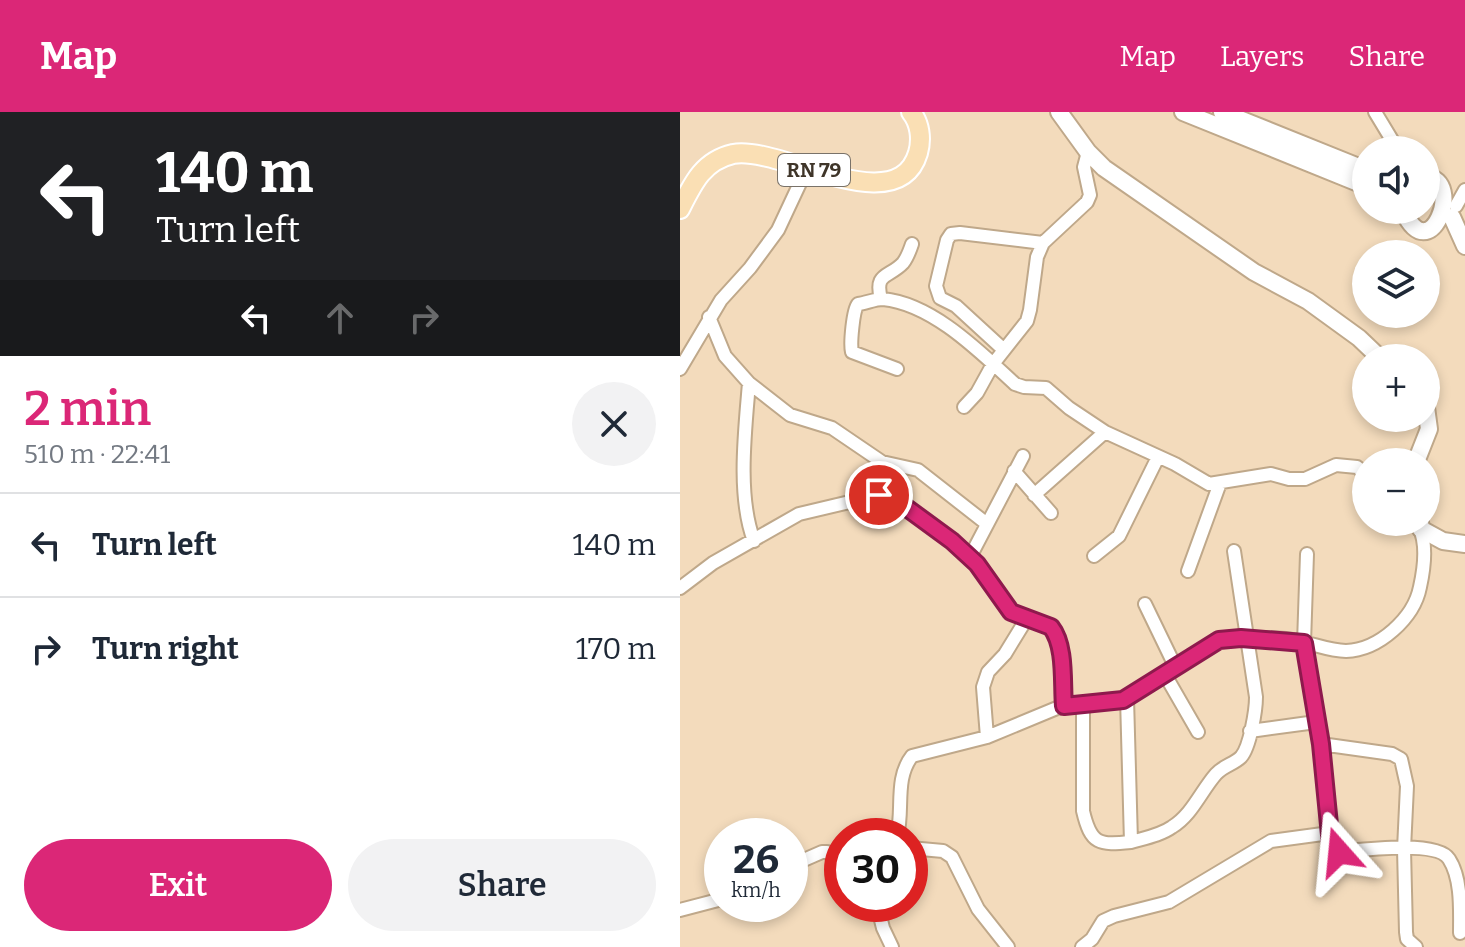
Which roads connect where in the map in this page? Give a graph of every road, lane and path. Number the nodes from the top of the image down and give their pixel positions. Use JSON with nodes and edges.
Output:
{"nodes":[{"id":1,"x":911,"y":112,"type":"edge"},
{"id":2,"x":1059,"y":112,"type":"edge"},
{"id":3,"x":1185,"y":112,"type":"edge"},
{"id":4,"x":1222,"y":112,"type":"edge"},
{"id":5,"x":1375,"y":112,"type":"edge"},
{"id":6,"x":1390,"y":136,"type":"edge"},
{"id":7,"x":1088,"y":152,"type":"junction"},
{"id":8,"x":1352,"y":164,"type":"edge"},
{"id":9,"x":807,"y":168,"type":"junction"},
{"id":10,"x":1440,"y":179,"type":"edge"},
{"id":11,"x":1352,"y":180,"type":"edge"},
{"id":12,"x":1465,"y":190,"type":"edge"},
{"id":13,"x":680,"y":209,"type":"edge"},
{"id":14,"x":1454,"y":212,"type":"junction"},
{"id":15,"x":1415,"y":224,"type":"edge"},
{"id":16,"x":1043,"y":243,"type":"junction"},
{"id":17,"x":912,"y":244,"type":"dead end"},
{"id":18,"x":1465,"y":246,"type":"edge"},
{"id":19,"x":881,"y":299,"type":"junction"},
{"id":20,"x":709,"y":317,"type":"junction"},
{"id":21,"x":1364,"y":344,"type":"edge"},
{"id":22,"x":1004,"y":350,"type":"junction"},
{"id":23,"x":993,"y":364,"type":"junction"},
{"id":24,"x":680,"y":369,"type":"edge"},
{"id":25,"x":897,"y":369,"type":"dead end"},
{"id":26,"x":749,"y":383,"type":"junction"},
{"id":27,"x":964,"y":407,"type":"dead end"},
{"id":28,"x":1105,"y":432,"type":"junction"},
{"id":29,"x":1023,"y":456,"type":"dead end"},
{"id":30,"x":1158,"y":457,"type":"junction"},
{"id":31,"x":1352,"y":467,"type":"edge"},
{"id":32,"x":1014,"y":471,"type":"junction"},
{"id":33,"x":1220,"y":483,"type":"junction"},
{"id":34,"x":1034,"y":495,"type":"junction"},
{"id":35,"x":1051,"y":513,"type":"dead end"},
{"id":36,"x":987,"y":524,"type":"junction"},
{"id":37,"x":1421,"y":536,"type":"edge"},
{"id":38,"x":1436,"y":536,"type":"edge"},
{"id":39,"x":754,"y":541,"type":"junction"},
{"id":40,"x":1465,"y":544,"type":"edge"},
{"id":41,"x":1234,"y":551,"type":"dead end"},
{"id":42,"x":1307,"y":554,"type":"dead end"},
{"id":43,"x":1094,"y":556,"type":"dead end"},
{"id":44,"x":970,"y":557,"type":"junction"},
{"id":45,"x":1188,"y":571,"type":"dead end"},
{"id":46,"x":680,"y":588,"type":"edge"},
{"id":47,"x":1145,"y":604,"type":"dead end"},
{"id":48,"x":1027,"y":618,"type":"junction"},
{"id":49,"x":1248,"y":639,"type":"junction"},
{"id":50,"x":1304,"y":643,"type":"junction"},
{"id":51,"x":1170,"y":670,"type":"junction"},
{"id":52,"x":1127,"y":698,"type":"junction"},
{"id":53,"x":1083,"y":704,"type":"junction"},
{"id":54,"x":1064,"y":706,"type":"junction"},
{"id":55,"x":1316,"y":722,"type":"junction"},
{"id":56,"x":1250,"y":731,"type":"junction"},
{"id":57,"x":1198,"y":732,"type":"dead end"},
{"id":58,"x":987,"y":737,"type":"junction"},
{"id":59,"x":1321,"y":744,"type":"junction"},
{"id":60,"x":902,"y":818,"type":"edge"},
{"id":61,"x":1330,"y":833,"type":"junction"},
{"id":62,"x":1131,"y":842,"type":"junction"},
{"id":63,"x":1404,"y":849,"type":"junction"},
{"id":64,"x":928,"y":850,"type":"edge"},
{"id":65,"x":704,"y":904,"type":"edge"},
{"id":66,"x":680,"y":910,"type":"edge"},
{"id":67,"x":882,"y":922,"type":"edge"},
{"id":68,"x":1460,"y":933,"type":"dead end"},
{"id":69,"x":1089,"y":944,"type":"edge"},
{"id":70,"x":892,"y":947,"type":"edge"},
{"id":71,"x":1008,"y":947,"type":"edge"},
{"id":72,"x":1416,"y":947,"type":"edge"}],
"edges":[{"from":1,"to":9,"type":"main road","number":"RN 79"},
{"from":2,"to":7,"type":"main road"},
{"from":3,"to":11,"type":"main road"},
{"from":4,"to":8,"type":"main road"},
{"from":5,"to":6,"type":"street"},
{"from":7,"to":16,"type":"street"},
{"from":7,"to":21,"type":"main road"},
{"from":9,"to":13,"type":"main road","number":"RN 79"},
{"from":9,"to":20,"type":"street"},
{"from":10,"to":14,"type":"main road"},
{"from":12,"to":14,"type":"street"},
{"from":14,"to":15,"type":"main road"},
{"from":14,"to":18,"type":"main road"},
{"from":16,"to":22,"type":"street"},
{"from":16,"to":22,"type":"street"},
{"from":17,"to":19,"type":"street"},
{"from":19,"to":23,"type":"street"},
{"from":19,"to":25,"type":"street"},
{"from":20,"to":24,"type":"street"},
{"from":20,"to":26,"type":"street"},
{"from":22,"to":23,"type":"street"},
{"from":23,"to":27,"type":"street"},
{"from":23,"to":28,"type":"street"},
{"from":26,"to":36,"type":"street"},
{"from":26,"to":39,"type":"street"},
{"from":28,"to":30,"type":"street"},
{"from":28,"to":34,"type":"street"},
{"from":29,"to":32,"type":"street"},
{"from":30,"to":33,"type":"street"},
{"from":30,"to":43,"type":"street"},
{"from":31,"to":33,"type":"street"},
{"from":32,"to":34,"type":"street"},
{"from":32,"to":36,"type":"street"},
{"from":33,"to":45,"type":"street"},
{"from":34,"to":35,"type":"street"},
{"from":36,"to":44,"type":"street"},
{"from":37,"to":50,"type":"street"},
{"from":38,"to":40,"type":"main road"},
{"from":39,"to":44,"type":"street"},
{"from":39,"to":46,"type":"street"},
{"from":41,"to":49,"type":"street"},
{"from":42,"to":50,"type":"street"},
{"from":44,"to":48,"type":"street"},
{"from":47,"to":51,"type":"street"},
{"from":48,"to":54,"type":"street"},
{"from":48,"to":58,"type":"street"},
{"from":49,"to":50,"type":"street"},
{"from":49,"to":51,"type":"street"},
{"from":49,"to":56,"type":"street"},
{"from":50,"to":55,"type":"street"},
{"from":51,"to":52,"type":"street"},
{"from":51,"to":57,"type":"street"},
{"from":52,"to":53,"type":"street"},
{"from":52,"to":62,"type":"street"},
{"from":53,"to":54,"type":"street"},
{"from":53,"to":62,"type":"street"},
{"from":54,"to":58,"type":"street"},
{"from":55,"to":56,"type":"street"},
{"from":55,"to":59,"type":"street"},
{"from":56,"to":62,"type":"street"},
{"from":58,"to":60,"type":"street"},
{"from":59,"to":61,"type":"street"},
{"from":59,"to":63,"type":"street"},
{"from":61,"to":63,"type":"street"},
{"from":61,"to":69,"type":"street"},
{"from":63,"to":68,"type":"street"},
{"from":63,"to":72,"type":"street"},
{"from":64,"to":71,"type":"street"},
{"from":65,"to":66,"type":"street"},
{"from":67,"to":70,"type":"street"}]}
